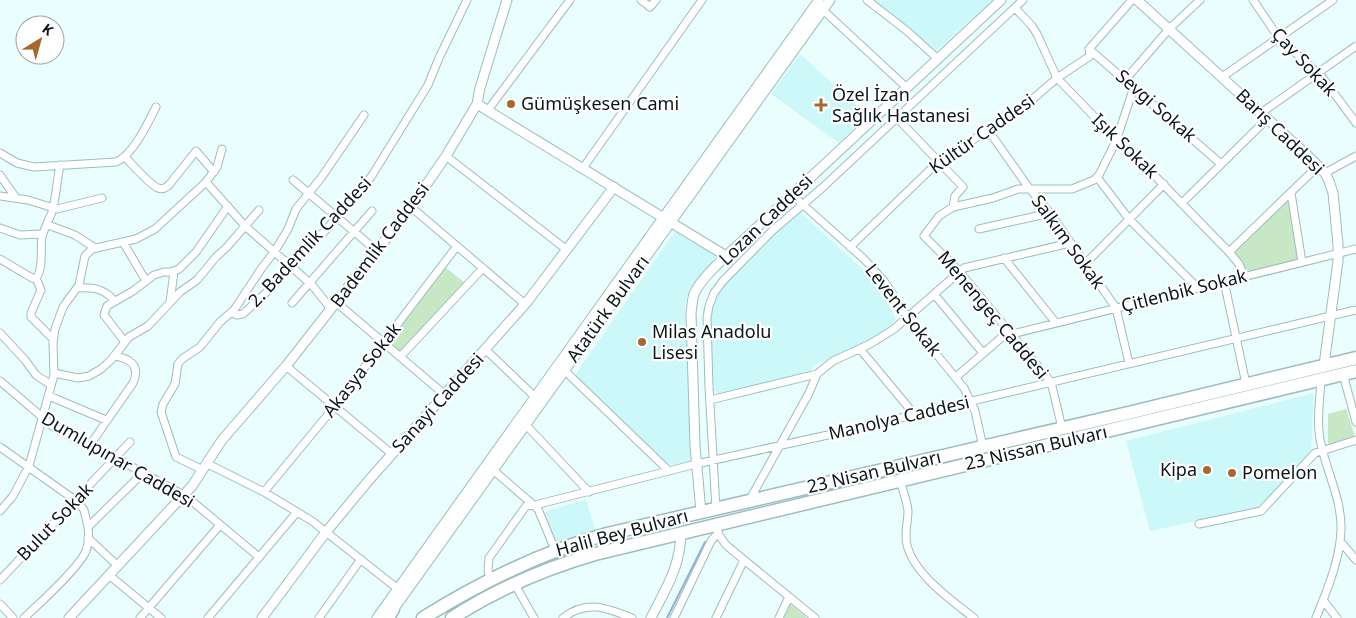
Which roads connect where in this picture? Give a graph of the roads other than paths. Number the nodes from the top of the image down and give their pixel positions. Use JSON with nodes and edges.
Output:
{"nodes":[{"id":1,"x":466,"y":0,"type":"edge"},
{"id":2,"x":507,"y":0,"type":"edge"},
{"id":3,"x":570,"y":0,"type":"edge"},
{"id":4,"x":641,"y":0,"type":"edge"},
{"id":5,"x":656,"y":0,"type":"edge"},
{"id":6,"x":702,"y":0,"type":"edge"},
{"id":7,"x":819,"y":0,"type":"edge"},
{"id":8,"x":830,"y":0,"type":"edge"},
{"id":9,"x":867,"y":0,"type":"edge"},
{"id":10,"x":1001,"y":0,"type":"edge"},
{"id":11,"x":1024,"y":0,"type":"edge"},
{"id":12,"x":1132,"y":0,"type":"edge"},
{"id":13,"x":1136,"y":0,"type":"edge"},
{"id":14,"x":1200,"y":0,"type":"edge"},
{"id":15,"x":1253,"y":0,"type":"edge"},
{"id":16,"x":1333,"y":0,"type":"edge"},
{"id":17,"x":1015,"y":8,"type":"junction"},
{"id":18,"x":823,"y":10,"type":"junction"},
{"id":19,"x":1169,"y":30,"type":"junction"},
{"id":20,"x":1279,"y":38,"type":"junction"},
{"id":21,"x":1356,"y":46,"type":"edge"},
{"id":22,"x":1090,"y":49,"type":"junction"},
{"id":23,"x":938,"y":59,"type":"junction"},
{"id":24,"x":1318,"y":73,"type":"junction"},
{"id":25,"x":1057,"y":78,"type":"junction"},
{"id":26,"x":1222,"y":78,"type":"junction"},
{"id":27,"x":1125,"y":80,"type":"junction"},
{"id":28,"x":906,"y":87,"type":"junction"},
{"id":29,"x":477,"y":104,"type":"junction"},
{"id":30,"x":156,"y":107,"type":"dead end"},
{"id":31,"x":488,"y":110,"type":"junction"},
{"id":32,"x":364,"y":115,"type":"dead end"},
{"id":33,"x":1264,"y":116,"type":"junction"},
{"id":34,"x":897,"y":118,"type":"junction"},
{"id":35,"x":1355,"y":120,"type":"edge"},
{"id":36,"x":988,"y":130,"type":"junction"},
{"id":37,"x":1118,"y":138,"type":"junction"},
{"id":38,"x":222,"y":149,"type":"dead end"},
{"id":39,"x":0,"y":154,"type":"edge"},
{"id":40,"x":446,"y":156,"type":"junction"},
{"id":41,"x":1356,"y":156,"type":"edge"},
{"id":42,"x":125,"y":157,"type":"junction"},
{"id":43,"x":940,"y":161,"type":"junction"},
{"id":44,"x":1221,"y":164,"type":"junction"},
{"id":45,"x":60,"y":165,"type":"junction"},
{"id":46,"x":583,"y":168,"type":"junction"},
{"id":47,"x":1321,"y":170,"type":"junction"},
{"id":48,"x":214,"y":172,"type":"junction"},
{"id":49,"x":0,"y":175,"type":"edge"},
{"id":50,"x":1097,"y":178,"type":"junction"},
{"id":51,"x":293,"y":180,"type":"dead end"},
{"id":52,"x":206,"y":182,"type":"junction"},
{"id":53,"x":1164,"y":184,"type":"junction"},
{"id":54,"x":614,"y":187,"type":"junction"},
{"id":55,"x":1029,"y":188,"type":"junction"},
{"id":56,"x":309,"y":193,"type":"junction"},
{"id":57,"x":1291,"y":193,"type":"junction"},
{"id":58,"x":791,"y":194,"type":"junction"},
{"id":59,"x":0,"y":196,"type":"edge"},
{"id":60,"x":16,"y":198,"type":"junction"},
{"id":61,"x":102,"y":198,"type":"dead end"},
{"id":62,"x":1182,"y":203,"type":"junction"},
{"id":63,"x":803,"y":205,"type":"junction"},
{"id":64,"x":228,"y":206,"type":"junction"},
{"id":65,"x":411,"y":207,"type":"junction"},
{"id":66,"x":953,"y":207,"type":"junction"},
{"id":67,"x":53,"y":208,"type":"junction"},
{"id":68,"x":259,"y":210,"type":"dead end"},
{"id":69,"x":372,"y":211,"type":"dead end"},
{"id":70,"x":1050,"y":213,"type":"junction"},
{"id":71,"x":338,"y":218,"type":"junction"},
{"id":72,"x":1129,"y":219,"type":"junction"},
{"id":73,"x":667,"y":220,"type":"junction"},
{"id":74,"x":48,"y":224,"type":"junction"},
{"id":75,"x":246,"y":226,"type":"junction"},
{"id":76,"x":0,"y":228,"type":"edge"},
{"id":77,"x":979,"y":229,"type":"dead end"},
{"id":78,"x":354,"y":232,"type":"junction"},
{"id":79,"x":42,"y":234,"type":"junction"},
{"id":80,"x":123,"y":242,"type":"junction"},
{"id":81,"x":1070,"y":243,"type":"junction"},
{"id":82,"x":457,"y":246,"type":"junction"},
{"id":83,"x":850,"y":247,"type":"junction"},
{"id":84,"x":95,"y":248,"type":"junction"},
{"id":85,"x":1356,"y":249,"type":"edge"},
{"id":86,"x":567,"y":250,"type":"junction"},
{"id":87,"x":275,"y":251,"type":"junction"},
{"id":88,"x":377,"y":251,"type":"junction"},
{"id":89,"x":1229,"y":252,"type":"junction"},
{"id":90,"x":1338,"y":253,"type":"junction"},
{"id":91,"x":726,"y":256,"type":"junction"},
{"id":92,"x":1004,"y":258,"type":"junction"},
{"id":93,"x":0,"y":259,"type":"edge"},
{"id":94,"x":1302,"y":262,"type":"junction"},
{"id":95,"x":1085,"y":264,"type":"junction"},
{"id":96,"x":291,"y":265,"type":"junction"},
{"id":97,"x":483,"y":268,"type":"junction"},
{"id":98,"x":959,"y":271,"type":"junction"},
{"id":99,"x":174,"y":272,"type":"junction"},
{"id":100,"x":1244,"y":276,"type":"junction"},
{"id":101,"x":36,"y":278,"type":"junction"},
{"id":102,"x":146,"y":281,"type":"junction"},
{"id":103,"x":310,"y":282,"type":"junction"},
{"id":104,"x":1224,"y":282,"type":"junction"},
{"id":105,"x":77,"y":288,"type":"junction"},
{"id":106,"x":1198,"y":288,"type":"junction"},
{"id":107,"x":934,"y":294,"type":"junction"},
{"id":108,"x":115,"y":301,"type":"junction"},
{"id":109,"x":170,"y":302,"type":"junction"},
{"id":110,"x":292,"y":302,"type":"dead end"},
{"id":111,"x":525,"y":304,"type":"junction"},
{"id":112,"x":334,"y":306,"type":"junction"},
{"id":113,"x":1116,"y":308,"type":"junction"},
{"id":114,"x":1356,"y":310,"type":"edge"},
{"id":115,"x":232,"y":313,"type":"junction"},
{"id":116,"x":908,"y":317,"type":"junction"},
{"id":117,"x":1330,"y":317,"type":"junction"},
{"id":118,"x":1056,"y":323,"type":"junction"},
{"id":119,"x":0,"y":333,"type":"edge"},
{"id":120,"x":1010,"y":333,"type":"junction"},
{"id":121,"x":1236,"y":338,"type":"junction"},
{"id":122,"x":54,"y":339,"type":"junction"},
{"id":123,"x":125,"y":342,"type":"junction"},
{"id":124,"x":383,"y":343,"type":"junction"},
{"id":125,"x":486,"y":349,"type":"junction"},
{"id":126,"x":860,"y":349,"type":"junction"},
{"id":127,"x":983,"y":353,"type":"junction"},
{"id":128,"x":114,"y":356,"type":"junction"},
{"id":129,"x":400,"y":357,"type":"junction"},
{"id":130,"x":1356,"y":358,"type":"edge"},
{"id":131,"x":1129,"y":363,"type":"junction"},
{"id":132,"x":1324,"y":365,"type":"junction"},
{"id":133,"x":286,"y":366,"type":"junction"},
{"id":134,"x":564,"y":370,"type":"junction"},
{"id":135,"x":1356,"y":371,"type":"edge"},
{"id":136,"x":54,"y":373,"type":"junction"},
{"id":137,"x":817,"y":374,"type":"junction"},
{"id":138,"x":1343,"y":374,"type":"junction"},
{"id":139,"x":956,"y":377,"type":"junction"},
{"id":140,"x":1321,"y":379,"type":"junction"},
{"id":141,"x":0,"y":381,"type":"edge"},
{"id":142,"x":1051,"y":382,"type":"junction"},
{"id":143,"x":1246,"y":384,"type":"junction"},
{"id":144,"x":51,"y":385,"type":"junction"},
{"id":145,"x":445,"y":395,"type":"junction"},
{"id":146,"x":48,"y":396,"type":"junction"},
{"id":147,"x":535,"y":397,"type":"junction"},
{"id":148,"x":710,"y":400,"type":"junction"},
{"id":149,"x":971,"y":401,"type":"junction"},
{"id":150,"x":335,"y":406,"type":"junction"},
{"id":151,"x":914,"y":414,"type":"junction"},
{"id":152,"x":42,"y":418,"type":"junction"},
{"id":153,"x":106,"y":420,"type":"junction"},
{"id":154,"x":1356,"y":422,"type":"edge"},
{"id":155,"x":525,"y":424,"type":"junction"},
{"id":156,"x":1062,"y":428,"type":"junction"},
{"id":157,"x":1356,"y":440,"type":"edge"},
{"id":158,"x":130,"y":442,"type":"dead end"},
{"id":159,"x":90,"y":445,"type":"junction"},
{"id":160,"x":779,"y":445,"type":"junction"},
{"id":161,"x":0,"y":446,"type":"edge"},
{"id":162,"x":983,"y":447,"type":"junction"},
{"id":163,"x":1323,"y":450,"type":"junction"},
{"id":164,"x":392,"y":454,"type":"junction"},
{"id":165,"x":116,"y":458,"type":"junction"},
{"id":166,"x":714,"y":460,"type":"junction"},
{"id":167,"x":696,"y":464,"type":"junction"},
{"id":168,"x":29,"y":466,"type":"junction"},
{"id":169,"x":206,"y":467,"type":"junction"},
{"id":170,"x":492,"y":469,"type":"junction"},
{"id":171,"x":669,"y":471,"type":"junction"},
{"id":172,"x":143,"y":473,"type":"junction"},
{"id":173,"x":900,"y":481,"type":"junction"},
{"id":174,"x":264,"y":492,"type":"junction"},
{"id":175,"x":589,"y":492,"type":"junction"},
{"id":176,"x":184,"y":495,"type":"junction"},
{"id":177,"x":76,"y":501,"type":"junction"},
{"id":178,"x":749,"y":501,"type":"junction"},
{"id":179,"x":535,"y":506,"type":"junction"},
{"id":180,"x":716,"y":509,"type":"junction"},
{"id":181,"x":0,"y":510,"type":"edge"},
{"id":182,"x":297,"y":512,"type":"junction"},
{"id":183,"x":701,"y":512,"type":"junction"},
{"id":184,"x":1199,"y":524,"type":"dead end"},
{"id":185,"x":220,"y":525,"type":"junction"},
{"id":186,"x":88,"y":527,"type":"junction"},
{"id":187,"x":717,"y":529,"type":"junction"},
{"id":188,"x":326,"y":532,"type":"junction"},
{"id":189,"x":681,"y":533,"type":"junction"},
{"id":190,"x":88,"y":538,"type":"junction"},
{"id":191,"x":1340,"y":541,"type":"junction"},
{"id":192,"x":555,"y":550,"type":"junction"},
{"id":193,"x":259,"y":557,"type":"junction"},
{"id":194,"x":361,"y":559,"type":"junction"},
{"id":195,"x":744,"y":560,"type":"junction"},
{"id":196,"x":1356,"y":560,"type":"edge"},
{"id":197,"x":118,"y":566,"type":"junction"},
{"id":198,"x":109,"y":575,"type":"junction"},
{"id":199,"x":0,"y":580,"type":"edge"},
{"id":200,"x":490,"y":580,"type":"junction"},
{"id":201,"x":514,"y":583,"type":"junction"},
{"id":202,"x":398,"y":589,"type":"junction"},
{"id":203,"x":789,"y":597,"type":"junction"},
{"id":204,"x":1323,"y":600,"type":"junction"},
{"id":205,"x":0,"y":604,"type":"edge"},
{"id":206,"x":148,"y":608,"type":"junction"},
{"id":207,"x":389,"y":615,"type":"edge"},
{"id":208,"x":13,"y":618,"type":"edge"},
{"id":209,"x":24,"y":618,"type":"edge"},
{"id":210,"x":69,"y":618,"type":"edge"},
{"id":211,"x":140,"y":618,"type":"edge"},
{"id":212,"x":161,"y":618,"type":"edge"},
{"id":213,"x":208,"y":618,"type":"edge"},
{"id":214,"x":262,"y":618,"type":"edge"},
{"id":215,"x":319,"y":618,"type":"edge"},
{"id":216,"x":377,"y":618,"type":"edge"},
{"id":217,"x":423,"y":618,"type":"edge"},
{"id":218,"x":452,"y":618,"type":"edge"},
{"id":219,"x":534,"y":618,"type":"edge"},
{"id":220,"x":563,"y":618,"type":"edge"},
{"id":221,"x":632,"y":618,"type":"edge"},
{"id":222,"x":651,"y":618,"type":"edge"},
{"id":223,"x":674,"y":618,"type":"edge"},
{"id":224,"x":716,"y":618,"type":"edge"},
{"id":225,"x":779,"y":618,"type":"edge"},
{"id":226,"x":815,"y":618,"type":"edge"},
{"id":227,"x":974,"y":618,"type":"edge"},
{"id":228,"x":1316,"y":618,"type":"edge"},
{"id":229,"x":1338,"y":618,"type":"edge"}],
"edges":[{"from":1,"to":71,"type":"street","name":"2. Bademlik Caddesi"},
{"from":2,"to":29,"type":"street","name":"Bademlik Caddesi"},
{"from":3,"to":31,"type":"street"},
{"from":4,"to":5,"type":"street"},
{"from":6,"to":46,"type":"street"},
{"from":7,"to":73,"type":"street","name":"Atatürk Bulvarı"},
{"from":8,"to":18,"type":"street","name":"Atatürk Bulvarı"},
{"from":9,"to":23,"type":"street"},
{"from":10,"to":23,"type":"street","name":"Lozan Caddesi"},
{"from":11,"to":17,"type":"street"},
{"from":12,"to":22,"type":"street","name":"Kültür Caddesi"},
{"from":13,"to":19,"type":"street","name":"Barış Caddesi"},
{"from":14,"to":19,"type":"street"},
{"from":15,"to":20,"type":"street","name":"Çay Sokak"},
{"from":16,"to":20,"type":"street"},
{"from":17,"to":25,"type":"street","name":"Işık Sokak"},
{"from":17,"to":34,"type":"street"},
{"from":18,"to":28,"type":"street"},
{"from":18,"to":73,"type":"street","name":"Atatürk Bulvarı"},
{"from":19,"to":26,"type":"street","name":"Barış Caddesi"},
{"from":19,"to":27,"type":"street"},
{"from":20,"to":24,"type":"street","name":"Çay Sokak"},
{"from":20,"to":26,"type":"street"},
{"from":21,"to":24,"type":"street"},
{"from":22,"to":25,"type":"street","name":"Kültür Caddesi"},
{"from":22,"to":27,"type":"street","name":"Sevgi Sokak"},
{"from":23,"to":28,"type":"street","name":"Lozan Caddesi"},
{"from":24,"to":33,"type":"street"},
{"from":24,"to":35,"type":"street","name":"Çay Sokak"},
{"from":25,"to":36,"type":"street","name":"Kültür Caddesi"},
{"from":25,"to":37,"type":"street","name":"Işık Sokak"},
{"from":26,"to":33,"type":"street","name":"Barış Caddesi"},
{"from":27,"to":37,"type":"street"},
{"from":27,"to":44,"type":"street","name":"Sevgi Sokak"},
{"from":28,"to":58,"type":"street","name":"Lozan Caddesi"},
{"from":29,"to":31,"type":"street"},
{"from":29,"to":40,"type":"street","name":"Bademlik Caddesi"},
{"from":30,"to":42,"type":"street"},
{"from":31,"to":46,"type":"street"},
{"from":32,"to":56,"type":"street"},
{"from":33,"to":44,"type":"street"},
{"from":33,"to":47,"type":"street","name":"Barış Caddesi"},
{"from":34,"to":43,"type":"street"},
{"from":34,"to":63,"type":"street"},
{"from":36,"to":43,"type":"street","name":"Kültür Caddesi"},
{"from":36,"to":55,"type":"street","name":"Salkım Sokak"},
{"from":37,"to":50,"type":"street"},
{"from":37,"to":53,"type":"street","name":"Işık Sokak"},
{"from":38,"to":48,"type":"street"},
{"from":39,"to":45,"type":"street"},
{"from":40,"to":65,"type":"street","name":"Bademlik Caddesi"},
{"from":40,"to":86,"type":"street"},
{"from":41,"to":47,"type":"street"},
{"from":42,"to":45,"type":"street"},
{"from":42,"to":48,"type":"street"},
{"from":43,"to":66,"type":"street"},
{"from":43,"to":83,"type":"street","name":"Kültür Caddesi"},
{"from":44,"to":62,"type":"street"},
{"from":45,"to":67,"type":"street"},
{"from":46,"to":54,"type":"street"},
{"from":47,"to":57,"type":"street"},
{"from":47,"to":90,"type":"street","name":"Barış Caddesi"},
{"from":48,"to":52,"type":"street"},
{"from":49,"to":60,"type":"street"},
{"from":50,"to":55,"type":"street"},
{"from":50,"to":72,"type":"street"},
{"from":51,"to":56,"type":"street"},
{"from":52,"to":64,"type":"street"},
{"from":52,"to":80,"type":"street"},
{"from":53,"to":62,"type":"street","name":"Işık Sokak"},
{"from":53,"to":72,"type":"street"},
{"from":54,"to":73,"type":"street"},
{"from":54,"to":86,"type":"street","name":"Sanayi Caddesi"},
{"from":55,"to":66,"type":"street"},
{"from":55,"to":70,"type":"street","name":"Salkım Sokak"},
{"from":56,"to":71,"type":"street"},
{"from":56,"to":87,"type":"street"},
{"from":57,"to":89,"type":"street"},
{"from":57,"to":94,"type":"street"},
{"from":58,"to":63,"type":"street","name":"Levent Sokak"},
{"from":58,"to":91,"type":"street","name":"Lozan Caddesi"},
{"from":59,"to":60,"type":"street"},
{"from":60,"to":67,"type":"street"},
{"from":61,"to":67,"type":"street"},
{"from":62,"to":89,"type":"street","name":"Işık Sokak"},
{"from":63,"to":83,"type":"street","name":"Levent Sokak"},
{"from":63,"to":148,"type":"street"},
{"from":64,"to":75,"type":"street"},
{"from":64,"to":99,"type":"street"},
{"from":65,"to":82,"type":"street"},
{"from":65,"to":88,"type":"street","name":"Bademlik Caddesi"},
{"from":66,"to":98,"type":"street","name":"Menengeç Caddesi"},
{"from":67,"to":74,"type":"street"},
{"from":68,"to":75,"type":"street"},
{"from":69,"to":78,"type":"street"},
{"from":70,"to":77,"type":"street"},
{"from":70,"to":81,"type":"street","name":"Salkım Sokak"},
{"from":71,"to":78,"type":"street"},
{"from":71,"to":96,"type":"street","name":"2. Bademlik Caddesi"},
{"from":72,"to":95,"type":"street"},
{"from":72,"to":106,"type":"street"},
{"from":73,"to":91,"type":"street"},
{"from":73,"to":134,"type":"street","name":"Atatürk Bulvarı"},
{"from":73,"to":147,"type":"street","name":"Atatürk Bulvarı"},
{"from":74,"to":79,"type":"street"},
{"from":74,"to":84,"type":"street"},
{"from":75,"to":87,"type":"street"},
{"from":75,"to":109,"type":"street"},
{"from":76,"to":79,"type":"street"},
{"from":78,"to":88,"type":"street"},
{"from":78,"to":103,"type":"street"},
{"from":79,"to":101,"type":"street"},
{"from":80,"to":84,"type":"street"},
{"from":80,"to":102,"type":"street"},
{"from":81,"to":92,"type":"street"},
{"from":81,"to":95,"type":"street","name":"Salkım Sokak"},
{"from":82,"to":97,"type":"street"},
{"from":82,"to":124,"type":"street","name":"Akasya Sokak"},
{"from":83,"to":116,"type":"street","name":"Levent Sokak"},
{"from":84,"to":105,"type":"street"},
{"from":85,"to":90,"type":"street","name":"Çitlenbik Sokak"},
{"from":86,"to":111,"type":"street","name":"Sanayi Caddesi"},
{"from":87,"to":96,"type":"street"},
{"from":87,"to":115,"type":"street"},
{"from":88,"to":112,"type":"street","name":"Bademlik Caddesi"},
{"from":89,"to":100,"type":"street","name":"Işık Sokak"},
{"from":90,"to":94,"type":"street","name":"Çitlenbik Sokak"},
{"from":90,"to":117,"type":"street","name":"Barış Caddesi"},
{"from":91,"to":167,"type":"street","name":"Lozan Caddesi"},
{"from":92,"to":98,"type":"street"},
{"from":92,"to":118,"type":"street"},
{"from":93,"to":101,"type":"street"},
{"from":94,"to":100,"type":"street","name":"Çitlenbik Sokak"},
{"from":95,"to":113,"type":"street","name":"Salkım Sokak"},
{"from":96,"to":103,"type":"street"},
{"from":96,"to":115,"type":"street","name":"2. Bademlik Caddesi"},
{"from":97,"to":111,"type":"street"},
{"from":97,"to":129,"type":"street","name":"Akasya Sokak"},
{"from":98,"to":107,"type":"street"},
{"from":98,"to":120,"type":"street","name":"Menengeç Caddesi"},
{"from":99,"to":102,"type":"street"},
{"from":99,"to":109,"type":"street"},
{"from":100,"to":104,"type":"street","name":"Çitlenbik Sokak"},
{"from":101,"to":122,"type":"street"},
{"from":102,"to":108,"type":"street"},
{"from":103,"to":110,"type":"street"},
{"from":103,"to":112,"type":"street"},
{"from":104,"to":106,"type":"street","name":"Çitlenbik Sokak"},
{"from":104,"to":121,"type":"street"},
{"from":105,"to":108,"type":"street"},
{"from":105,"to":122,"type":"street"},
{"from":106,"to":113,"type":"street","name":"Çitlenbik Sokak"},
{"from":107,"to":116,"type":"street"},
{"from":107,"to":127,"type":"street"},
{"from":108,"to":123,"type":"street"},
{"from":109,"to":123,"type":"street"},
{"from":111,"to":125,"type":"street","name":"Sanayi Caddesi"},
{"from":112,"to":124,"type":"street"},
{"from":112,"to":133,"type":"street","name":"Bademlik Caddesi"},
{"from":113,"to":118,"type":"street","name":"Çitlenbik Sokak"},
{"from":113,"to":131,"type":"street","name":"Salkım Sokak"},
{"from":114,"to":117,"type":"street","name":"Manolya Caddesi"},
{"from":115,"to":169,"type":"street"},
{"from":116,"to":126,"type":"street"},
{"from":116,"to":139,"type":"street","name":"Levent Sokak"},
{"from":117,"to":121,"type":"street","name":"Manolya Caddesi"},
{"from":117,"to":132,"type":"street","name":"Barış Caddesi"},
{"from":118,"to":120,"type":"street","name":"Çitlenbik Sokak"},
{"from":119,"to":144,"type":"street"},
{"from":120,"to":127,"type":"street"},
{"from":120,"to":142,"type":"street","name":"Menengeç Caddesi"},
{"from":121,"to":131,"type":"street","name":"Manolya Caddesi"},
{"from":121,"to":143,"type":"street"},
{"from":122,"to":136,"type":"street"},
{"from":123,"to":128,"type":"street"},
{"from":124,"to":129,"type":"street"},
{"from":124,"to":150,"type":"street","name":"Akasya Sokak"},
{"from":125,"to":145,"type":"street","name":"Sanayi Caddesi"},
{"from":125,"to":147,"type":"street"},
{"from":126,"to":137,"type":"street"},
{"from":126,"to":151,"type":"street"},
{"from":127,"to":139,"type":"street"},
{"from":128,"to":136,"type":"street"},
{"from":128,"to":153,"type":"street"},
{"from":129,"to":145,"type":"street"},
{"from":130,"to":132,"type":"highway"},
{"from":131,"to":142,"type":"street","name":"Manolya Caddesi"},
{"from":132,"to":143,"type":"highway","name":"23 Nisan Bulvarı"},
{"from":133,"to":150,"type":"street"},
{"from":133,"to":169,"type":"street","name":"Bademlik Caddesi"},
{"from":134,"to":155,"type":"street","name":"Atatürk Bulvarı"},
{"from":134,"to":171,"type":"street"},
{"from":135,"to":138,"type":"highway","name":"23 Nissan Bulvarı"},
{"from":136,"to":144,"type":"street"},
{"from":137,"to":148,"type":"street"},
{"from":137,"to":160,"type":"street"},
{"from":138,"to":140,"type":"highway","name":"23 Nissan Bulvarı"},
{"from":138,"to":154,"type":"street"},
{"from":139,"to":149,"type":"street","name":"Levent Sokak"},
{"from":140,"to":163,"type":"street"},
{"from":140,"to":173,"type":"highway","name":"23 Nissan Bulvarı"},
{"from":141,"to":152,"type":"street","name":"Dumlupınar Caddesi"},
{"from":142,"to":149,"type":"street","name":"Manolya Caddesi"},
{"from":142,"to":156,"type":"street","name":"Menengeç Caddesi"},
{"from":143,"to":156,"type":"highway","name":"23 Nisan Bulvarı"},
{"from":144,"to":146,"type":"street"},
{"from":145,"to":164,"type":"street","name":"Sanayi Caddesi"},
{"from":146,"to":152,"type":"street"},
{"from":146,"to":153,"type":"street"},
{"from":147,"to":202,"type":"street","name":"Atatürk Bulvarı"},
{"from":148,"to":166,"type":"street"},
{"from":149,"to":151,"type":"street","name":"Manolya Caddesi"},
{"from":149,"to":162,"type":"street","name":"Levent Sokak"},
{"from":150,"to":164,"type":"street"},
{"from":150,"to":174,"type":"street","name":"Akasya Sokak"},
{"from":151,"to":160,"type":"street","name":"Manolya Caddesi"},
{"from":152,"to":159,"type":"street","name":"Dumlupınar Caddesi"},
{"from":152,"to":168,"type":"street"},
{"from":153,"to":159,"type":"street"},
{"from":155,"to":170,"type":"street","name":"Atatürk Bulvarı"},
{"from":155,"to":175,"type":"street"},
{"from":156,"to":162,"type":"highway","name":"23 Nisan Bulvarı"},
{"from":157,"to":163,"type":"street"},
{"from":158,"to":165,"type":"street","name":"Bulut Sokak"},
{"from":159,"to":165,"type":"street","name":"Dumlupınar Caddesi"},
{"from":160,"to":166,"type":"street","name":"Manolya Caddesi"},
{"from":160,"to":178,"type":"street"},
{"from":161,"to":168,"type":"street"},
{"from":162,"to":178,"type":"highway","name":"23 Nisan Bulvarı"},
{"from":163,"to":184,"type":"street"},
{"from":163,"to":191,"type":"street"},
{"from":164,"to":188,"type":"street","name":"Sanayi Caddesi"},
{"from":165,"to":172,"type":"street","name":"Dumlupınar Caddesi"},
{"from":165,"to":177,"type":"street","name":"Bulut Sokak"},
{"from":166,"to":167,"type":"street","name":"Manolya Caddesi"},
{"from":166,"to":180,"type":"street"},
{"from":167,"to":171,"type":"street","name":"Manolya Caddesi"},
{"from":167,"to":183,"type":"street","name":"Lozan Caddesi"},
{"from":168,"to":177,"type":"street"},
{"from":168,"to":181,"type":"street"},
{"from":169,"to":174,"type":"street"},
{"from":169,"to":176,"type":"street","name":"Bademlik Caddesi"},
{"from":170,"to":179,"type":"street"},
{"from":170,"to":207,"type":"street","name":"Atatürk Bulvarı"},
{"from":171,"to":175,"type":"street","name":"Manolya Caddesi"},
{"from":172,"to":176,"type":"street","name":"Dumlupınar Caddesi"},
{"from":172,"to":186,"type":"street"},
{"from":173,"to":187,"type":"highway","name":"23 Nissan Bulvarı"},
{"from":173,"to":227,"type":"street"},
{"from":174,"to":182,"type":"street"},
{"from":175,"to":179,"type":"street","name":"Manolya Caddesi"},
{"from":176,"to":185,"type":"street","name":"Dumlupınar Caddesi"},
{"from":176,"to":197,"type":"street","name":"Bademlik Caddesi"},
{"from":177,"to":186,"type":"street"},
{"from":177,"to":199,"type":"street","name":"Bulut Sokak"},
{"from":178,"to":180,"type":"highway","name":"23 Nisan Bulvarı"},
{"from":179,"to":192,"type":"street"},
{"from":179,"to":200,"type":"street","name":"Manolya Caddesi"},
{"from":180,"to":183,"type":"highway","name":"Halil Bey Bulvarı"},
{"from":182,"to":188,"type":"street"},
{"from":182,"to":193,"type":"street"},
{"from":183,"to":192,"type":"highway","name":"Halil Bey Bulvarı"},
{"from":185,"to":193,"type":"street","name":"Dumlupınar Caddesi"},
{"from":185,"to":206,"type":"street"},
{"from":186,"to":190,"type":"street"},
{"from":187,"to":189,"type":"highway","name":"Halil Bey Bulvarı"},
{"from":187,"to":195,"type":"street"},
{"from":187,"to":223,"type":"street"},
{"from":188,"to":194,"type":"street"},
{"from":188,"to":214,"type":"street","name":"Sanayi Caddesi"},
{"from":189,"to":201,"type":"highway","name":"Halil Bey Bulvarı"},
{"from":189,"to":222,"type":"street"},
{"from":190,"to":197,"type":"street"},
{"from":190,"to":209,"type":"street"},
{"from":191,"to":196,"type":"street"},
{"from":191,"to":204,"type":"street"},
{"from":192,"to":200,"type":"highway","name":"Halil Bey Bulvarı"},
{"from":193,"to":213,"type":"street"},
{"from":194,"to":202,"type":"street"},
{"from":194,"to":215,"type":"street"},
{"from":195,"to":203,"type":"street"},
{"from":195,"to":224,"type":"street"},
{"from":197,"to":198,"type":"street","name":"Bademlik Caddesi"},
{"from":198,"to":206,"type":"street"},
{"from":198,"to":210,"type":"street","name":"Bademlik Caddesi"},
{"from":200,"to":217,"type":"highway","name":"Halil Bey Bulvarı"},
{"from":201,"to":218,"type":"highway","name":"Halil Bey Bulvarı"},
{"from":201,"to":219,"type":"street"},
{"from":202,"to":216,"type":"street","name":"Atatürk Bulvarı"},
{"from":203,"to":225,"type":"street"},
{"from":203,"to":226,"type":"street"},
{"from":204,"to":228,"type":"street"},
{"from":204,"to":229,"type":"street"},
{"from":205,"to":208,"type":"street"},
{"from":206,"to":211,"type":"street"},
{"from":206,"to":212,"type":"street"},
{"from":220,"to":221,"type":"street"}]}
